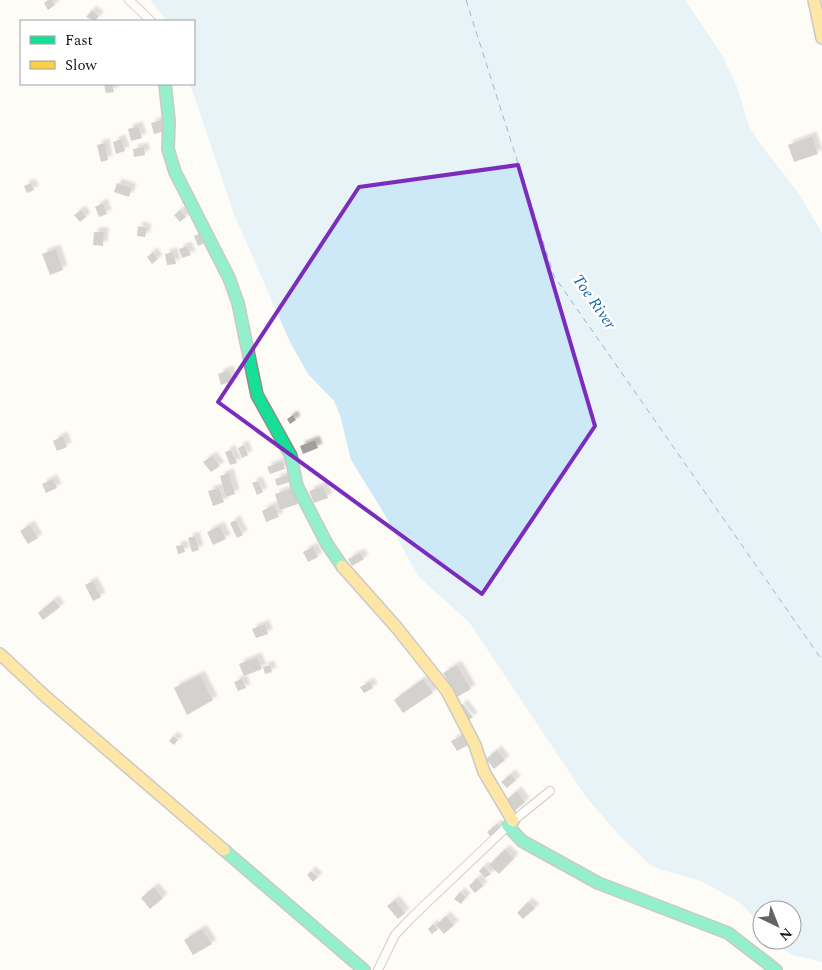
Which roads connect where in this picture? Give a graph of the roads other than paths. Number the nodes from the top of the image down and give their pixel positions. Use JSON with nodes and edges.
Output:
{"nodes":[{"id":1,"x":128,"y":0,"type":"edge"},
{"id":2,"x":814,"y":0,"type":"edge"},
{"id":3,"x":150,"y":20,"type":"edge"},
{"id":4,"x":822,"y":38,"type":"edge"},
{"id":5,"x":165,"y":85,"type":"edge"},
{"id":6,"x":0,"y":654,"type":"edge"},
{"id":7,"x":550,"y":791,"type":"dead end"},
{"id":8,"x":510,"y":824,"type":"junction"},
{"id":9,"x":364,"y":970,"type":"edge"},
{"id":10,"x":378,"y":970,"type":"edge"},
{"id":11,"x":776,"y":970,"type":"edge"}],
"edges":[{"from":1,"to":3,"type":"street"},
{"from":2,"to":4,"type":"street"},
{"from":5,"to":8,"type":"street"},
{"from":6,"to":9,"type":"street"},
{"from":7,"to":8,"type":"street"},
{"from":8,"to":10,"type":"street"},
{"from":8,"to":11,"type":"street"}]}
